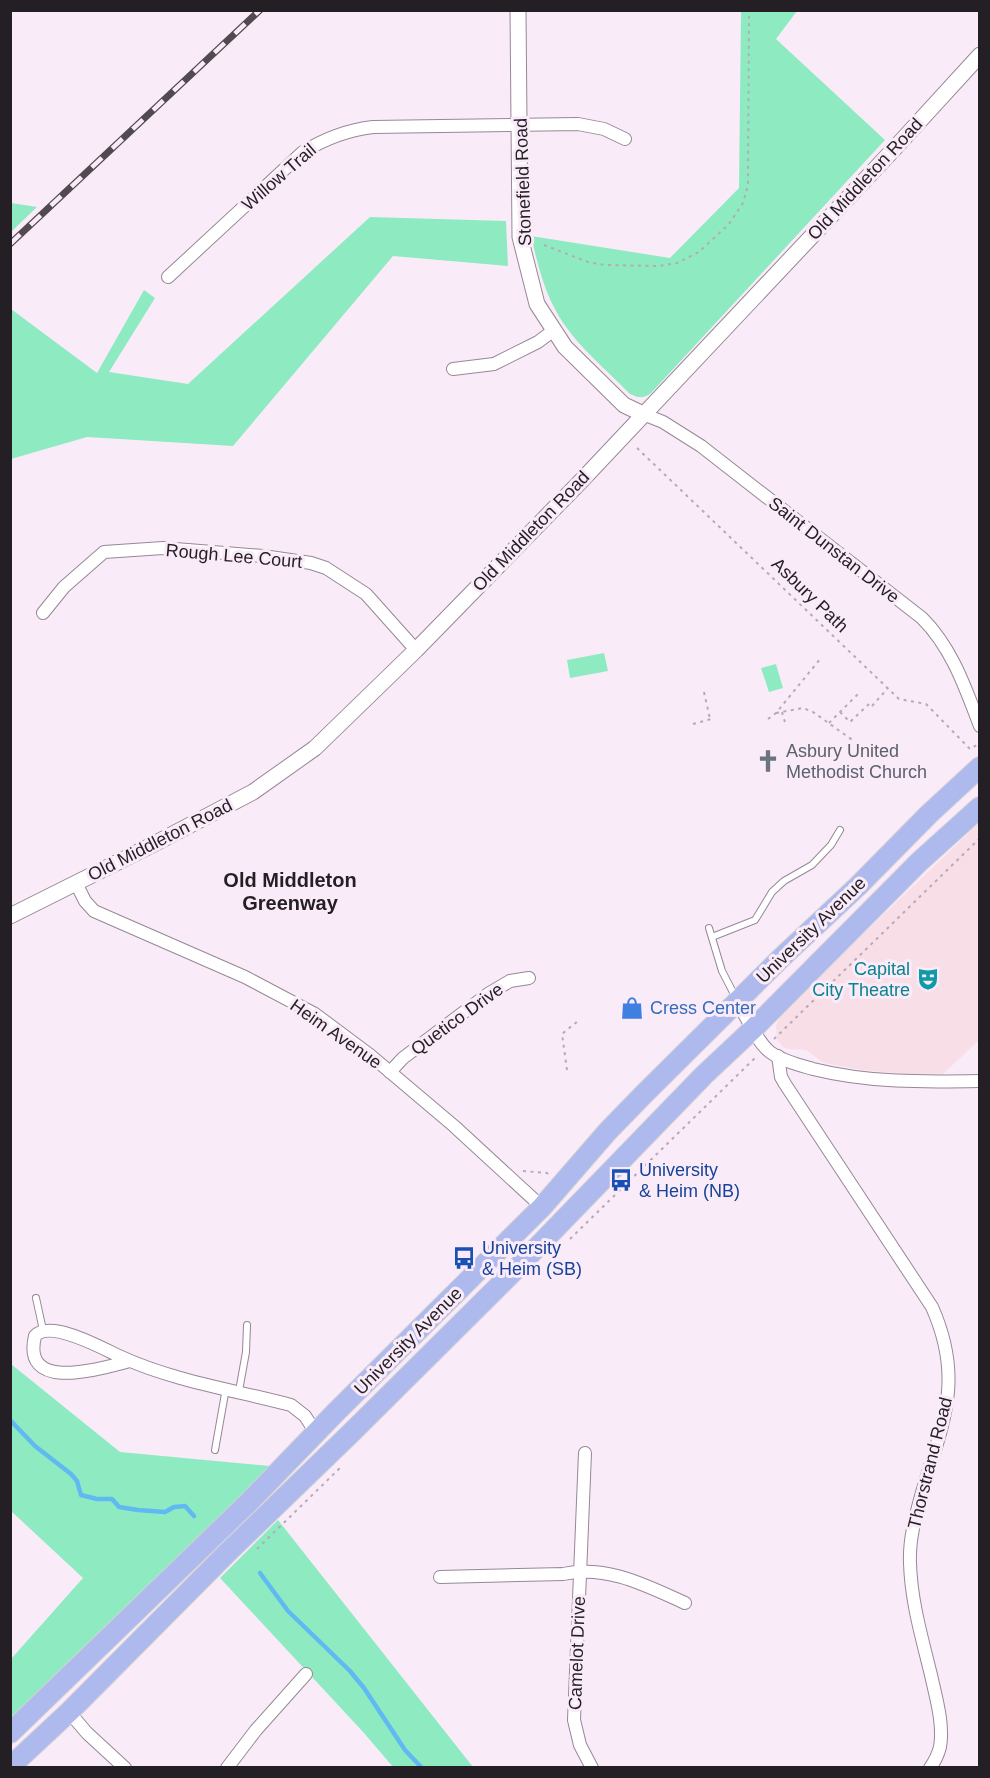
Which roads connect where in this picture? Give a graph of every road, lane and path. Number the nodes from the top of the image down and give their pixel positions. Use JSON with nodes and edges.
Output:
{"nodes":[{"id":1,"x":518,"y":10,"type":"edge"},
{"id":2,"x":749,"y":10,"type":"edge"},
{"id":3,"x":980,"y":55,"type":"edge"},
{"id":4,"x":521,"y":125,"type":"junction"},
{"id":5,"x":625,"y":138,"type":"dead end"},
{"id":6,"x":544,"y":245,"type":"dead end"},
{"id":7,"x":168,"y":277,"type":"dead end"},
{"id":8,"x":554,"y":330,"type":"junction"},
{"id":9,"x":453,"y":369,"type":"dead end"},
{"id":10,"x":643,"y":414,"type":"junction"},
{"id":11,"x":637,"y":448,"type":"dead end"},
{"id":12,"x":43,"y":613,"type":"dead end"},
{"id":13,"x":416,"y":650,"type":"junction"},
{"id":14,"x":821,"y":658,"type":"dead end"},
{"id":15,"x":888,"y":688,"type":"junction"},
{"id":16,"x":704,"y":692,"type":"dead end"},
{"id":17,"x":858,"y":694,"type":"dead end"},
{"id":18,"x":840,"y":711,"type":"junction"},
{"id":19,"x":782,"y":712,"type":"junction"},
{"id":20,"x":776,"y":713,"type":"junction"},
{"id":21,"x":768,"y":719,"type":"dead end"},
{"id":22,"x":829,"y":723,"type":"junction"},
{"id":23,"x":693,"y":724,"type":"dead end"},
{"id":24,"x":786,"y":726,"type":"dead end"},
{"id":25,"x":980,"y":726,"type":"edge"},
{"id":26,"x":980,"y":743,"type":"edge"},
{"id":27,"x":858,"y":744,"type":"dead end"},
{"id":28,"x":980,"y":767,"type":"edge"},
{"id":29,"x":980,"y":807,"type":"edge"},
{"id":30,"x":840,"y":830,"type":"dead end"},
{"id":31,"x":980,"y":838,"type":"edge"},
{"id":32,"x":76,"y":883,"type":"junction"},
{"id":33,"x":930,"y":885,"type":"dead end"},
{"id":34,"x":10,"y":916,"type":"edge"},
{"id":35,"x":710,"y":928,"type":"dead end"},
{"id":36,"x":712,"y":937,"type":"junction"},
{"id":37,"x":529,"y":978,"type":"dead end"},
{"id":38,"x":737,"y":1001,"type":"junction"},
{"id":39,"x":578,"y":1021,"type":"dead end"},
{"id":40,"x":753,"y":1029,"type":"junction"},
{"id":41,"x":778,"y":1056,"type":"junction"},
{"id":42,"x":567,"y":1070,"type":"dead end"},
{"id":43,"x":390,"y":1072,"type":"junction"},
{"id":44,"x":980,"y":1081,"type":"edge"},
{"id":45,"x":542,"y":1207,"type":"junction"},
{"id":46,"x":36,"y":1298,"type":"dead end"},
{"id":47,"x":475,"y":1310,"type":"junction"},
{"id":48,"x":247,"y":1325,"type":"dead end"},
{"id":49,"x":43,"y":1330,"type":"junction"},
{"id":50,"x":130,"y":1361,"type":"junction"},
{"id":51,"x":226,"y":1388,"type":"junction"},
{"id":52,"x":239,"y":1391,"type":"junction"},
{"id":53,"x":316,"y":1433,"type":"junction"},
{"id":54,"x":215,"y":1450,"type":"dead end"},
{"id":55,"x":585,"y":1453,"type":"dead end"},
{"id":56,"x":248,"y":1533,"type":"junction"},
{"id":57,"x":580,"y":1570,"type":"junction"},
{"id":58,"x":440,"y":1577,"type":"dead end"},
{"id":59,"x":685,"y":1603,"type":"dead end"},
{"id":60,"x":306,"y":1674,"type":"dead end"},
{"id":61,"x":69,"y":1712,"type":"junction"},
{"id":62,"x":10,"y":1733,"type":"edge"},
{"id":63,"x":10,"y":1767,"type":"edge"},
{"id":64,"x":125,"y":1767,"type":"edge"},
{"id":65,"x":227,"y":1767,"type":"edge"},
{"id":66,"x":592,"y":1767,"type":"edge"},
{"id":67,"x":930,"y":1767,"type":"edge"}],
"edges":[{"from":1,"to":4,"type":"street","name":"Stonefield Road"},
{"from":2,"to":6,"type":"path"},
{"from":3,"to":10,"type":"street","name":"Old Middleton Road"},
{"from":4,"to":5,"type":"street","name":"Willow Trail"},
{"from":4,"to":7,"type":"street","name":"Willow Trail"},
{"from":4,"to":8,"type":"street","name":"Stonefield Road"},
{"from":8,"to":9,"type":"street"},
{"from":8,"to":10,"type":"street","name":"Stonefield Road"},
{"from":10,"to":13,"type":"street","name":"Old Middleton Road"},
{"from":10,"to":25,"type":"street","name":"Saint Dunstan Drive"},
{"from":11,"to":15,"type":"path","name":"Asbury Path"},
{"from":12,"to":13,"type":"street","name":"Rough Lee Court"},
{"from":13,"to":32,"type":"street","name":"Old Middleton Road"},
{"from":14,"to":20,"type":"path"},
{"from":15,"to":18,"type":"path"},
{"from":15,"to":26,"type":"path","name":"Asbury Path"},
{"from":16,"to":23,"type":"path"},
{"from":17,"to":18,"type":"path"},
{"from":18,"to":22,"type":"path"},
{"from":19,"to":20,"type":"path"},
{"from":19,"to":22,"type":"path"},
{"from":19,"to":24,"type":"path"},
{"from":20,"to":21,"type":"path"},
{"from":22,"to":27,"type":"path"},
{"from":28,"to":38,"type":"main road","name":"University Avenue"},
{"from":29,"to":40,"type":"main road","name":"University Avenue"},
{"from":30,"to":36,"type":"lane"},
{"from":31,"to":33,"type":"path"},
{"from":32,"to":34,"type":"street","name":"Old Middleton Road"},
{"from":32,"to":43,"type":"street","name":"Heim Avenue"},
{"from":35,"to":36,"type":"lane"},
{"from":36,"to":38,"type":"lane"},
{"from":37,"to":43,"type":"street","name":"Quetico Drive"},
{"from":38,"to":40,"type":"street"},
{"from":38,"to":45,"type":"main road","name":"University Avenue"},
{"from":39,"to":42,"type":"path"},
{"from":40,"to":41,"type":"street"},
{"from":40,"to":47,"type":"main road","name":"University Avenue"},
{"from":41,"to":44,"type":"street"},
{"from":41,"to":67,"type":"street","name":"Thorstrand Road"},
{"from":43,"to":45,"type":"street","name":"Heim Avenue"},
{"from":45,"to":47,"type":"main road"},
{"from":45,"to":53,"type":"main road","name":"University Avenue"},
{"from":46,"to":49,"type":"lane"},
{"from":47,"to":56,"type":"main road","name":"University Avenue"},
{"from":48,"to":52,"type":"lane"},
{"from":49,"to":50,"type":"street"},
{"from":49,"to":50,"type":"street"},
{"from":50,"to":51,"type":"street"},
{"from":51,"to":52,"type":"street"},
{"from":51,"to":54,"type":"lane"},
{"from":52,"to":53,"type":"street"},
{"from":53,"to":56,"type":"main road"},
{"from":53,"to":62,"type":"main road","name":"University Avenue"},
{"from":55,"to":57,"type":"street","name":"Camelot Drive"},
{"from":56,"to":61,"type":"main road","name":"University Avenue"},
{"from":57,"to":58,"type":"street","name":"Camelot Drive"},
{"from":57,"to":59,"type":"street","name":"Camelot Drive"},
{"from":57,"to":66,"type":"street","name":"Camelot Drive"},
{"from":60,"to":65,"type":"street"},
{"from":61,"to":63,"type":"main road","name":"University Avenue"},
{"from":61,"to":64,"type":"street"}]}
